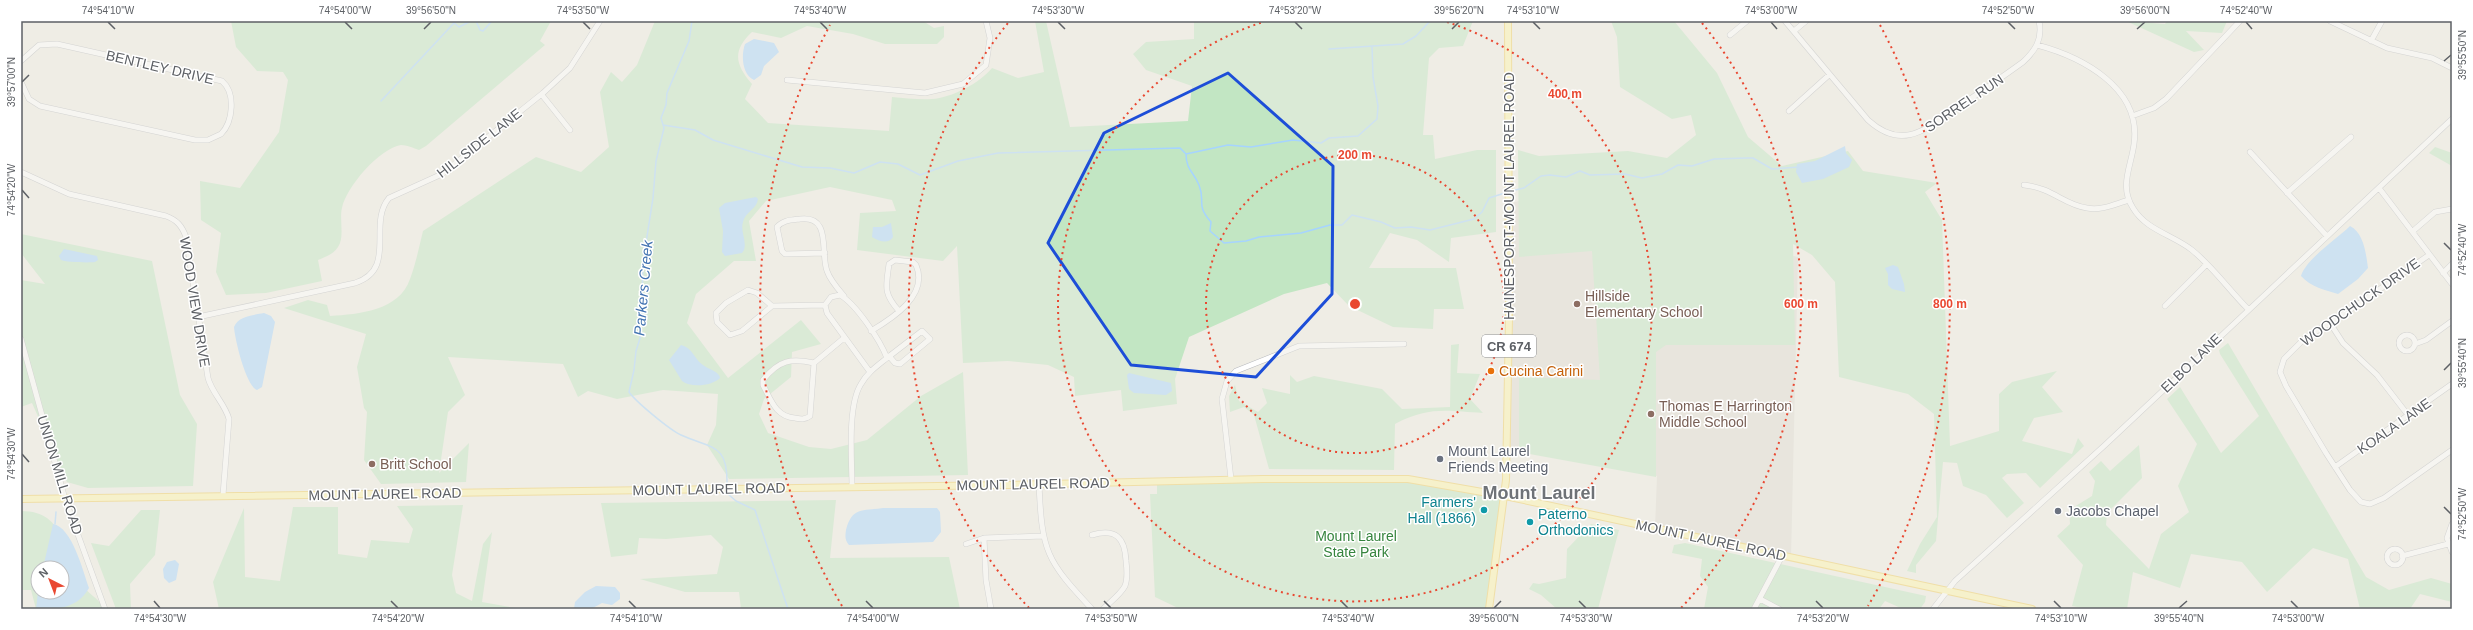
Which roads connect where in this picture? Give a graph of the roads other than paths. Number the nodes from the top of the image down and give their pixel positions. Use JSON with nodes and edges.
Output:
{"nodes":[{"id":1,"x":600,"y":21,"type":"edge"},
{"id":2,"x":986,"y":21,"type":"edge"},
{"id":3,"x":1508,"y":21,"type":"edge"},
{"id":4,"x":1747,"y":21,"type":"edge"},
{"id":5,"x":1785,"y":21,"type":"edge"},
{"id":6,"x":1806,"y":21,"type":"edge"},
{"id":7,"x":2039,"y":21,"type":"edge"},
{"id":8,"x":2240,"y":21,"type":"edge"},
{"id":9,"x":2330,"y":21,"type":"edge"},
{"id":10,"x":2382,"y":21,"type":"edge"},
{"id":11,"x":1794,"y":31,"type":"junction"},
{"id":12,"x":1730,"y":35,"type":"dead end"},
{"id":13,"x":2371,"y":41,"type":"junction"},
{"id":14,"x":2037,"y":45,"type":"junction"},
{"id":15,"x":21,"y":61,"type":"edge"},
{"id":16,"x":2452,"y":68,"type":"edge"},
{"id":17,"x":1829,"y":75,"type":"junction"},
{"id":18,"x":787,"y":80,"type":"dead end"},
{"id":19,"x":21,"y":82,"type":"edge"},
{"id":20,"x":542,"y":95,"type":"junction"},
{"id":21,"x":1790,"y":111,"type":"dead end"},
{"id":22,"x":2132,"y":116,"type":"junction"},
{"id":23,"x":2452,"y":119,"type":"edge"},
{"id":24,"x":570,"y":130,"type":"dead end"},
{"id":25,"x":2351,"y":137,"type":"dead end"},
{"id":26,"x":2250,"y":152,"type":"dead end"},
{"id":27,"x":21,"y":172,"type":"edge"},
{"id":28,"x":2024,"y":186,"type":"dead end"},
{"id":29,"x":2379,"y":188,"type":"junction"},
{"id":30,"x":2288,"y":193,"type":"junction"},
{"id":31,"x":2129,"y":200,"type":"junction"},
{"id":32,"x":2452,"y":210,"type":"edge"},
{"id":33,"x":2413,"y":231,"type":"junction"},
{"id":34,"x":2327,"y":236,"type":"junction"},
{"id":35,"x":825,"y":253,"type":"junction"},
{"id":36,"x":2429,"y":255,"type":"junction"},
{"id":37,"x":2206,"y":264,"type":"junction"},
{"id":38,"x":2452,"y":264,"type":"edge"},
{"id":39,"x":2443,"y":272,"type":"junction"},
{"id":40,"x":2452,"y":284,"type":"edge"},
{"id":41,"x":846,"y":299,"type":"junction"},
{"id":42,"x":825,"y":305,"type":"junction"},
{"id":43,"x":772,"y":306,"type":"junction"},
{"id":44,"x":2165,"y":306,"type":"dead end"},
{"id":45,"x":2248,"y":309,"type":"junction"},
{"id":46,"x":899,"y":311,"type":"junction"},
{"id":47,"x":198,"y":316,"type":"junction"},
{"id":48,"x":2452,"y":321,"type":"edge"},
{"id":49,"x":2330,"y":323,"type":"junction"},
{"id":50,"x":871,"y":331,"type":"junction"},
{"id":51,"x":844,"y":338,"type":"junction"},
{"id":52,"x":21,"y":339,"type":"edge"},
{"id":53,"x":1404,"y":344,"type":"dead end"},
{"id":54,"x":2415,"y":344,"type":"dead end"},
{"id":55,"x":888,"y":357,"type":"junction"},
{"id":56,"x":814,"y":363,"type":"junction"},
{"id":57,"x":870,"y":372,"type":"junction"},
{"id":58,"x":2452,"y":384,"type":"edge"},
{"id":59,"x":2408,"y":415,"type":"junction"},
{"id":60,"x":2452,"y":450,"type":"edge"},
{"id":61,"x":2335,"y":467,"type":"junction"},
{"id":62,"x":1231,"y":479,"type":"junction"},
{"id":63,"x":1039,"y":484,"type":"junction"},
{"id":64,"x":852,"y":487,"type":"junction"},
{"id":65,"x":223,"y":495,"type":"junction"},
{"id":66,"x":1506,"y":496,"type":"junction"},
{"id":67,"x":21,"y":499,"type":"edge"},
{"id":68,"x":65,"y":499,"type":"junction"},
{"id":69,"x":2452,"y":524,"type":"edge"},
{"id":70,"x":1092,"y":534,"type":"dead end"},
{"id":71,"x":1043,"y":536,"type":"junction"},
{"id":72,"x":984,"y":538,"type":"junction"},
{"id":73,"x":966,"y":544,"type":"dead end"},
{"id":74,"x":2448,"y":544,"type":"junction"},
{"id":75,"x":2452,"y":552,"type":"edge"},
{"id":76,"x":1782,"y":556,"type":"junction"},
{"id":77,"x":2402,"y":556,"type":"dead end"},
{"id":78,"x":1946,"y":590,"type":"junction"},
{"id":79,"x":1760,"y":599,"type":"junction"},
{"id":80,"x":105,"y":609,"type":"edge"},
{"id":81,"x":991,"y":609,"type":"edge"},
{"id":82,"x":1092,"y":609,"type":"edge"},
{"id":83,"x":1103,"y":609,"type":"edge"},
{"id":84,"x":1489,"y":609,"type":"edge"},
{"id":85,"x":1754,"y":609,"type":"edge"},
{"id":86,"x":1779,"y":609,"type":"edge"},
{"id":87,"x":1933,"y":609,"type":"edge"},
{"id":88,"x":2032,"y":609,"type":"edge"}],
"edges":[{"from":1,"to":20,"type":"street","name":"HILLSIDE LANE"},
{"from":2,"to":18,"type":"street"},
{"from":3,"to":66,"type":"main road","name":"HAINESPORT-MOUNT LAUREL ROAD","number":"CR 674"},
{"from":4,"to":12,"type":"street"},
{"from":5,"to":11,"type":"street","name":"SORREL RUN"},
{"from":6,"to":11,"type":"street"},
{"from":7,"to":14,"type":"street"},
{"from":8,"to":22,"type":"street"},
{"from":9,"to":13,"type":"street"},
{"from":10,"to":13,"type":"street"},
{"from":11,"to":17,"type":"street","name":"SORREL RUN"},
{"from":13,"to":16,"type":"street"},
{"from":14,"to":17,"type":"street","name":"SORREL RUN"},
{"from":14,"to":22,"type":"street"},
{"from":15,"to":19,"type":"street","name":"BENTLEY DRIVE"},
{"from":17,"to":21,"type":"street"},
{"from":20,"to":24,"type":"street"},
{"from":20,"to":47,"type":"street","name":"HILLSIDE LANE"},
{"from":22,"to":31,"type":"street"},
{"from":23,"to":29,"type":"street","name":"ELBO LANE"},
{"from":25,"to":30,"type":"street"},
{"from":26,"to":30,"type":"street"},
{"from":27,"to":47,"type":"street","name":"WOOD VIEW DRIVE"},
{"from":28,"to":31,"type":"street"},
{"from":29,"to":33,"type":"street"},
{"from":29,"to":34,"type":"street","name":"ELBO LANE"},
{"from":30,"to":34,"type":"street"},
{"from":31,"to":37,"type":"street"},
{"from":32,"to":33,"type":"street"},
{"from":33,"to":36,"type":"street"},
{"from":34,"to":45,"type":"street","name":"ELBO LANE"},
{"from":35,"to":35,"type":"street"},
{"from":35,"to":41,"type":"street"},
{"from":36,"to":39,"type":"street"},
{"from":36,"to":49,"type":"street","name":"WOODCHUCK DRIVE"},
{"from":37,"to":44,"type":"street"},
{"from":37,"to":45,"type":"street"},
{"from":38,"to":39,"type":"street"},
{"from":39,"to":40,"type":"street"},
{"from":41,"to":42,"type":"street"},
{"from":41,"to":50,"type":"street"},
{"from":42,"to":43,"type":"street"},
{"from":42,"to":51,"type":"street"},
{"from":43,"to":43,"type":"street"},
{"from":45,"to":78,"type":"street","name":"ELBO LANE"},
{"from":46,"to":46,"type":"street"},
{"from":46,"to":50,"type":"street"},
{"from":47,"to":65,"type":"street","name":"WOOD VIEW DRIVE"},
{"from":48,"to":54,"type":"street"},
{"from":49,"to":59,"type":"street"},
{"from":49,"to":61,"type":"street","name":"WOODCHUCK DRIVE"},
{"from":50,"to":55,"type":"street"},
{"from":51,"to":56,"type":"street"},
{"from":51,"to":57,"type":"street"},
{"from":52,"to":68,"type":"street","name":"UNION MILL ROAD"},
{"from":53,"to":62,"type":"street"},
{"from":55,"to":55,"type":"street"},
{"from":55,"to":57,"type":"street"},
{"from":56,"to":56,"type":"street"},
{"from":57,"to":64,"type":"street"},
{"from":58,"to":59,"type":"street","name":"KOALA LANE"},
{"from":59,"to":61,"type":"street","name":"KOALA LANE"},
{"from":60,"to":61,"type":"street","name":"WOODCHUCK DRIVE"},
{"from":62,"to":63,"type":"main road","name":"MOUNT LAUREL ROAD"},
{"from":62,"to":66,"type":"main road","name":"MOUNT LAUREL ROAD"},
{"from":63,"to":64,"type":"main road","name":"MOUNT LAUREL ROAD"},
{"from":63,"to":71,"type":"street"},
{"from":64,"to":65,"type":"main road","name":"MOUNT LAUREL ROAD"},
{"from":65,"to":68,"type":"main road","name":"MOUNT LAUREL ROAD"},
{"from":66,"to":76,"type":"main road","name":"MOUNT LAUREL ROAD"},
{"from":66,"to":84,"type":"main road","name":"HAINESPORT-MOUNT LAUREL ROAD","number":"CR 674"},
{"from":67,"to":68,"type":"main road","name":"MOUNT LAUREL ROAD"},
{"from":68,"to":80,"type":"street","name":"UNION MILL ROAD"},
{"from":69,"to":74,"type":"street"},
{"from":70,"to":83,"type":"street"},
{"from":71,"to":72,"type":"street"},
{"from":71,"to":82,"type":"street"},
{"from":72,"to":73,"type":"street"},
{"from":72,"to":81,"type":"street"},
{"from":74,"to":75,"type":"street"},
{"from":74,"to":77,"type":"street"},
{"from":76,"to":78,"type":"main road","name":"MOUNT LAUREL ROAD"},
{"from":76,"to":79,"type":"street"},
{"from":78,"to":87,"type":"street","name":"ELBO LANE"},
{"from":78,"to":88,"type":"main road","name":"MOUNT LAUREL ROAD"},
{"from":79,"to":85,"type":"street"},
{"from":79,"to":86,"type":"street"}]}
